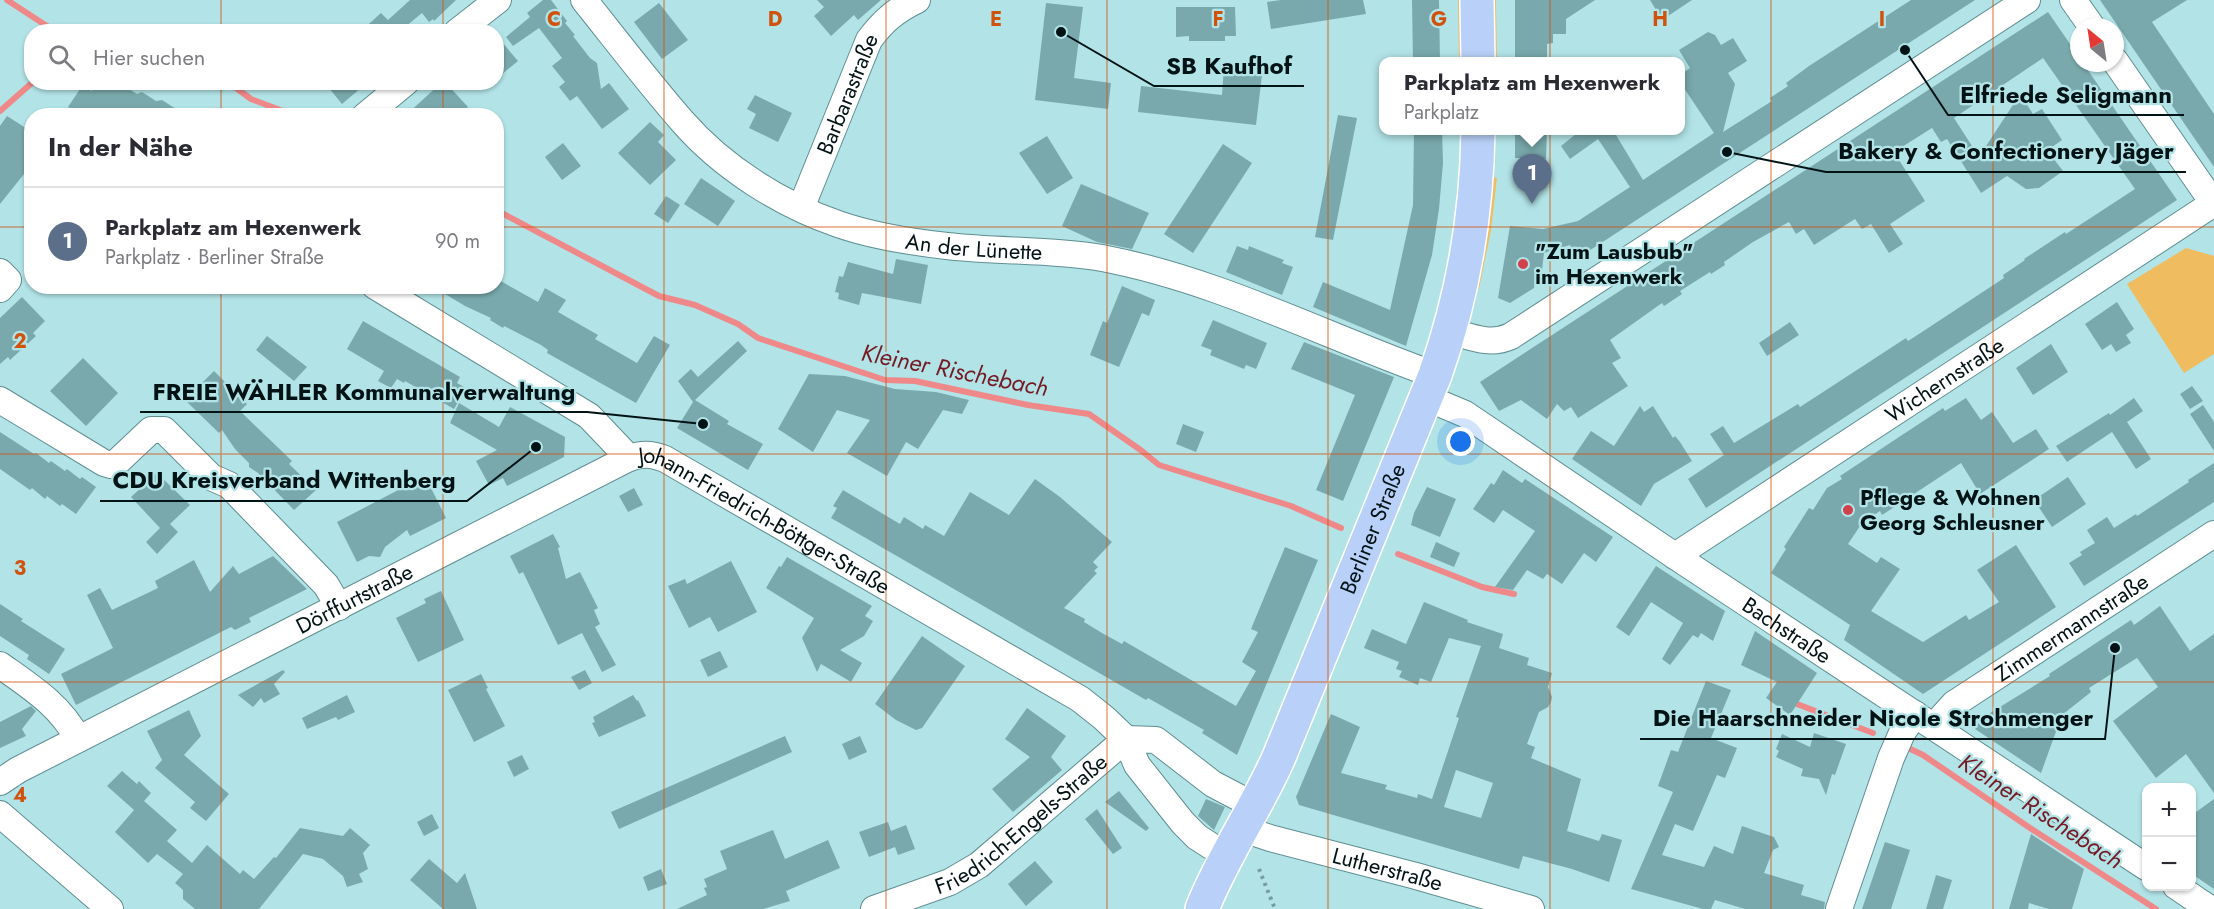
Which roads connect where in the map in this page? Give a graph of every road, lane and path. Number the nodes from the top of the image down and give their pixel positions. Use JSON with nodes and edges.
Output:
{"nodes":[{"id":1,"x":498,"y":0,"type":"edge"},
{"id":2,"x":584,"y":0,"type":"edge"},
{"id":3,"x":917,"y":0,"type":"edge"},
{"id":4,"x":1477,"y":0,"type":"edge"},
{"id":5,"x":2027,"y":0,"type":"edge"},
{"id":6,"x":2073,"y":0,"type":"edge"},
{"id":7,"x":2086,"y":18,"type":"edge"},
{"id":8,"x":467,"y":24,"type":"edge"},
{"id":9,"x":1478,"y":57,"type":"edge"},
{"id":10,"x":2123,"y":72,"type":"edge"},
{"id":11,"x":396,"y":90,"type":"edge"},
{"id":12,"x":375,"y":108,"type":"edge"},
{"id":13,"x":1478,"y":135,"type":"edge"},
{"id":14,"x":2214,"y":204,"type":"edge"},
{"id":15,"x":801,"y":208,"type":"junction"},
{"id":16,"x":0,"y":272,"type":"edge"},
{"id":17,"x":0,"y":288,"type":"edge"},
{"id":18,"x":388,"y":294,"type":"edge"},
{"id":19,"x":1450,"y":331,"type":"junction"},
{"id":20,"x":1431,"y":387,"type":"junction"},
{"id":21,"x":0,"y":400,"type":"edge"},
{"id":22,"x":629,"y":458,"type":"junction"},
{"id":23,"x":2214,"y":534,"type":"edge"},
{"id":24,"x":1675,"y":556,"type":"junction"},
{"id":25,"x":339,"y":607,"type":"junction"},
{"id":26,"x":0,"y":665,"type":"edge"},
{"id":27,"x":1924,"y":720,"type":"junction"},
{"id":28,"x":78,"y":739,"type":"junction"},
{"id":29,"x":1126,"y":739,"type":"junction"},
{"id":30,"x":0,"y":782,"type":"edge"},
{"id":31,"x":0,"y":814,"type":"edge"},
{"id":32,"x":1249,"y":817,"type":"junction"},
{"id":33,"x":1228,"y":857,"type":"junction"},
{"id":34,"x":2142,"y":864,"type":"edge"},
{"id":35,"x":1259,"y":869,"type":"dead end"},
{"id":36,"x":2183,"y":891,"type":"edge"},
{"id":37,"x":110,"y":909,"type":"edge"},
{"id":38,"x":874,"y":909,"type":"edge"},
{"id":39,"x":1202,"y":909,"type":"edge"},
{"id":40,"x":1275,"y":909,"type":"edge"},
{"id":41,"x":1531,"y":909,"type":"edge"},
{"id":42,"x":1839,"y":909,"type":"edge"},
{"id":43,"x":2210,"y":909,"type":"edge"}],
"edges":[{"from":1,"to":8,"type":"street"},
{"from":2,"to":15,"type":"street","name":"An der Lünette"},
{"from":3,"to":15,"type":"street","name":"Barbarastraße"},
{"from":4,"to":9,"type":"main road"},
{"from":5,"to":19,"type":"street"},
{"from":6,"to":7,"type":"street"},
{"from":10,"to":14,"type":"street"},
{"from":11,"to":12,"type":"street"},
{"from":13,"to":19,"type":"main road","name":"Berliner Straße"},
{"from":14,"to":24,"type":"street","name":"Wichernstraße"},
{"from":15,"to":20,"type":"street","name":"An der Lünette"},
{"from":16,"to":17,"type":"street"},
{"from":18,"to":22,"type":"street","name":"Johann-Friedrich-Böttger-Straße"},
{"from":19,"to":20,"type":"main road","name":"Berliner Straße"},
{"from":20,"to":24,"type":"street","name":"Bachstraße"},
{"from":20,"to":32,"type":"main road","name":"Berliner Straße"},
{"from":21,"to":25,"type":"street"},
{"from":22,"to":25,"type":"street","name":"Dörffurtstraße"},
{"from":22,"to":29,"type":"street","name":"Johann-Friedrich-Böttger-Straße"},
{"from":23,"to":27,"type":"street","name":"Zimmermannstraße"},
{"from":24,"to":27,"type":"street","name":"Bachstraße"},
{"from":25,"to":28,"type":"street","name":"Dörffurtstraße"},
{"from":26,"to":28,"type":"street"},
{"from":27,"to":34,"type":"street","name":"Bachstraße"},
{"from":27,"to":42,"type":"street","name":"Zimmermannstraße"},
{"from":28,"to":30,"type":"street","name":"Dörffurtstraße"},
{"from":29,"to":32,"type":"street"},
{"from":29,"to":33,"type":"street","name":"Johann-Friedrich-Böttger-Straße"},
{"from":29,"to":38,"type":"street","name":"Friedrich-Engels-Straße"},
{"from":31,"to":37,"type":"street"},
{"from":32,"to":33,"type":"main road","name":"Berliner Straße"},
{"from":32,"to":41,"type":"street","name":"Lutherstraße"},
{"from":33,"to":39,"type":"main road","name":"Berliner Straße"},
{"from":35,"to":40,"type":"path"},
{"from":36,"to":43,"type":"street"}]}
